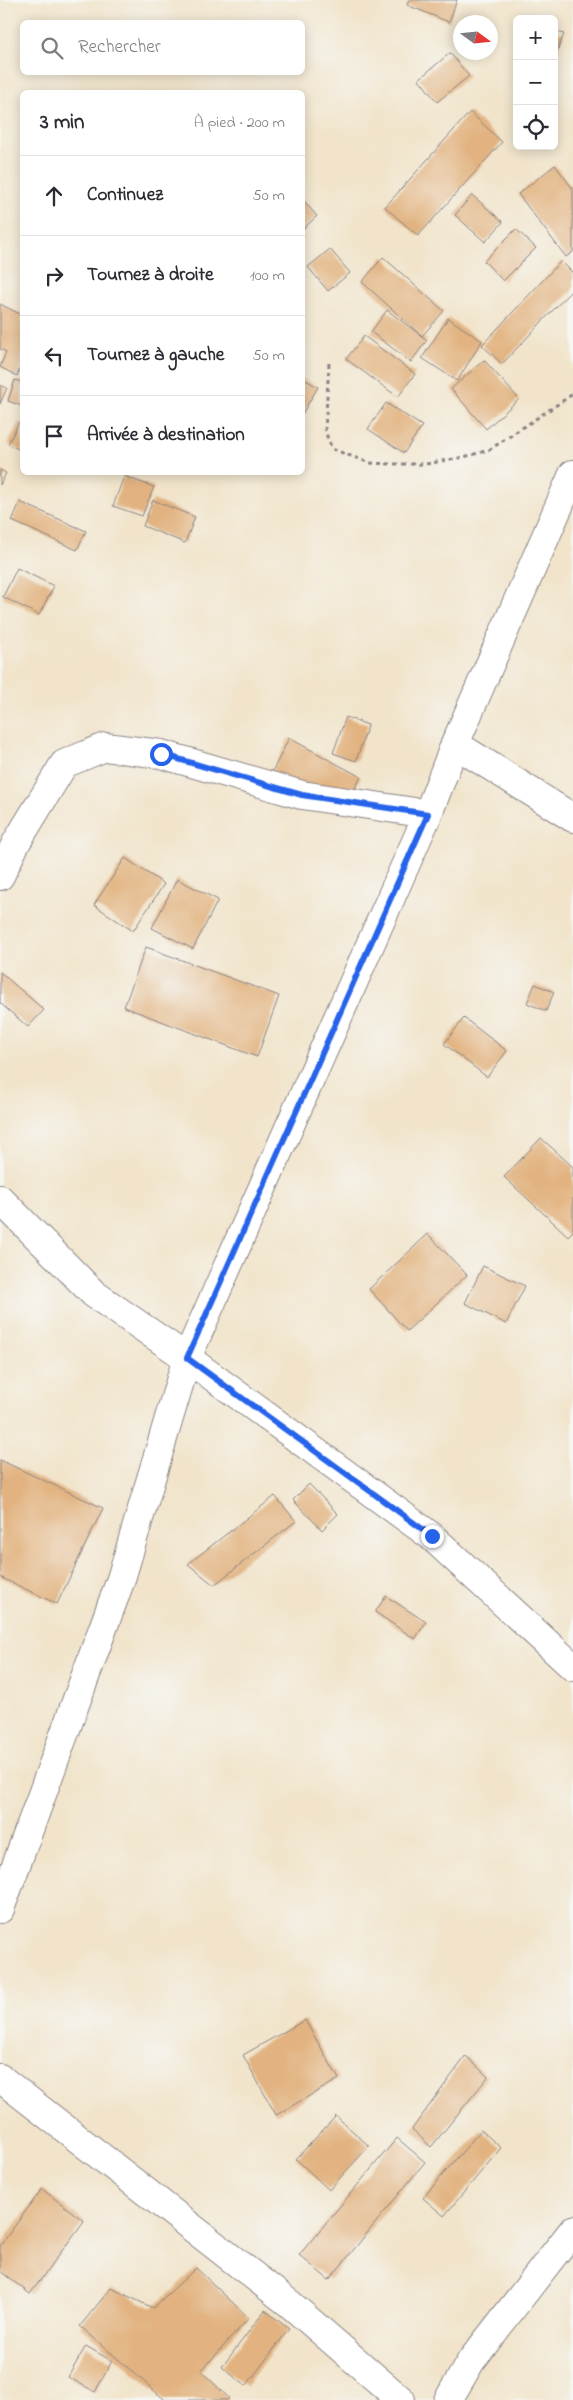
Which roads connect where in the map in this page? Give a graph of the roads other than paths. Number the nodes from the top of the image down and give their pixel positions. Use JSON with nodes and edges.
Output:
{"nodes":[{"id":1,"x":573,"y":474,"type":"edge"},
{"id":2,"x":456,"y":744,"type":"junction"},
{"id":3,"x":428,"y":814,"type":"junction"},
{"id":4,"x":573,"y":818,"type":"edge"},
{"id":5,"x":0,"y":876,"type":"edge"},
{"id":6,"x":0,"y":1199,"type":"edge"},
{"id":7,"x":187,"y":1358,"type":"junction"},
{"id":8,"x":573,"y":1667,"type":"edge"},
{"id":9,"x":0,"y":1909,"type":"edge"},
{"id":10,"x":0,"y":2078,"type":"edge"},
{"id":11,"x":573,"y":2230,"type":"edge"},
{"id":12,"x":401,"y":2400,"type":"edge"},
{"id":13,"x":448,"y":2400,"type":"edge"}],
"edges":[{"from":1,"to":2,"type":"street"},
{"from":2,"to":3,"type":"street"},
{"from":2,"to":4,"type":"street"},
{"from":3,"to":5,"type":"street"},
{"from":3,"to":7,"type":"street"},
{"from":6,"to":7,"type":"street"},
{"from":7,"to":8,"type":"street"},
{"from":7,"to":9,"type":"street"},
{"from":10,"to":12,"type":"street"},
{"from":11,"to":13,"type":"street"}]}
